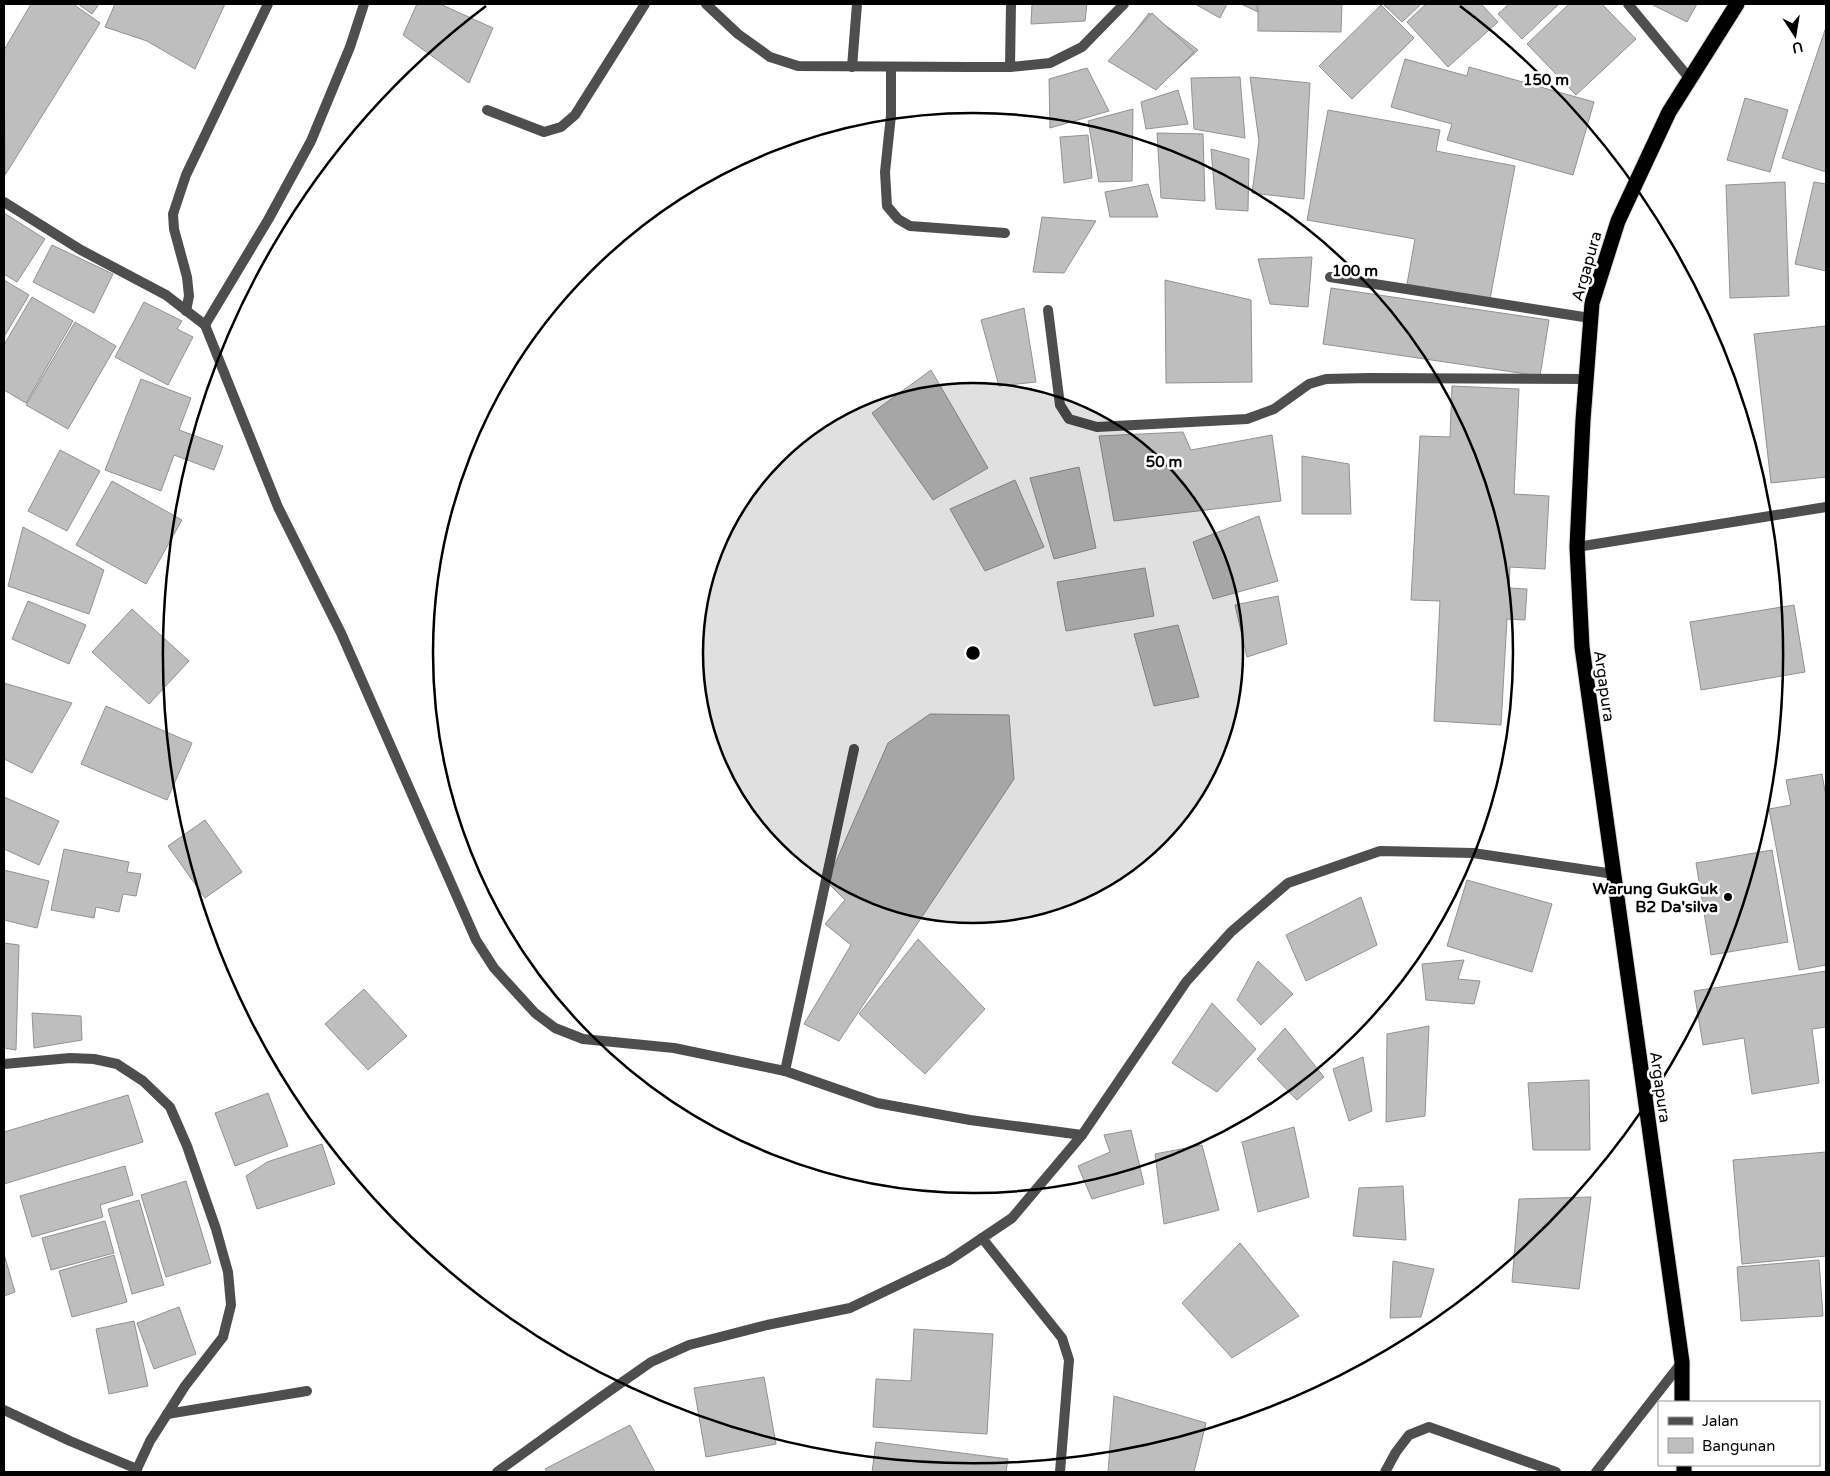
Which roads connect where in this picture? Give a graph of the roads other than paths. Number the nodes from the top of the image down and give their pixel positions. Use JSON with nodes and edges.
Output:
{"nodes":[{"id":1,"x":268,"y":4,"type":"edge"},
{"id":2,"x":364,"y":4,"type":"edge"},
{"id":3,"x":645,"y":4,"type":"edge"},
{"id":4,"x":706,"y":4,"type":"edge"},
{"id":5,"x":857,"y":4,"type":"edge"},
{"id":6,"x":1011,"y":4,"type":"edge"},
{"id":7,"x":1124,"y":4,"type":"edge"},
{"id":8,"x":1628,"y":4,"type":"edge"},
{"id":9,"x":1737,"y":4,"type":"edge"},
{"id":10,"x":852,"y":67,"type":"junction"},
{"id":11,"x":891,"y":67,"type":"junction"},
{"id":12,"x":1010,"y":67,"type":"junction"},
{"id":13,"x":1690,"y":79,"type":"junction"},
{"id":14,"x":487,"y":110,"type":"dead end"},
{"id":15,"x":4,"y":202,"type":"edge"},
{"id":16,"x":1005,"y":233,"type":"dead end"},
{"id":17,"x":1330,"y":277,"type":"dead end"},
{"id":18,"x":1048,"y":310,"type":"dead end"},
{"id":19,"x":186,"y":311,"type":"junction"},
{"id":20,"x":1590,"y":318,"type":"junction"},
{"id":21,"x":205,"y":325,"type":"junction"},
{"id":22,"x":1586,"y":380,"type":"junction"},
{"id":23,"x":1826,"y":507,"type":"edge"},
{"id":24,"x":1577,"y":548,"type":"junction"},
{"id":25,"x":854,"y":749,"type":"dead end"},
{"id":26,"x":1614,"y":874,"type":"junction"},
{"id":27,"x":4,"y":1064,"type":"edge"},
{"id":28,"x":785,"y":1071,"type":"junction"},
{"id":29,"x":1082,"y":1135,"type":"junction"},
{"id":30,"x":982,"y":1238,"type":"junction"},
{"id":31,"x":1682,"y":1362,"type":"junction"},
{"id":32,"x":307,"y":1391,"type":"dead end"},
{"id":33,"x":1682,"y":1401,"type":"edge"},
{"id":34,"x":4,"y":1410,"type":"edge"},
{"id":35,"x":167,"y":1414,"type":"junction"},
{"id":36,"x":137,"y":1471,"type":"edge"},
{"id":37,"x":497,"y":1472,"type":"edge"},
{"id":38,"x":1060,"y":1472,"type":"edge"},
{"id":39,"x":1385,"y":1472,"type":"edge"},
{"id":40,"x":1556,"y":1472,"type":"edge"},
{"id":41,"x":1596,"y":1472,"type":"edge"}],
"edges":[{"from":1,"to":19,"type":"street"},
{"from":2,"to":21,"type":"street"},
{"from":3,"to":14,"type":"street"},
{"from":4,"to":10,"type":"street"},
{"from":5,"to":10,"type":"street"},
{"from":6,"to":12,"type":"street"},
{"from":7,"to":12,"type":"street"},
{"from":8,"to":13,"type":"street"},
{"from":9,"to":13,"type":"highway","name":"Argapura"},
{"from":10,"to":11,"type":"street"},
{"from":11,"to":12,"type":"street"},
{"from":11,"to":16,"type":"street"},
{"from":13,"to":20,"type":"highway","name":"Argapura"},
{"from":15,"to":19,"type":"street"},
{"from":17,"to":20,"type":"street"},
{"from":18,"to":22,"type":"street"},
{"from":19,"to":21,"type":"street"},
{"from":20,"to":22,"type":"highway","name":"Argapura"},
{"from":21,"to":28,"type":"street"},
{"from":22,"to":24,"type":"highway","name":"Argapura"},
{"from":23,"to":24,"type":"street"},
{"from":24,"to":26,"type":"highway","name":"Argapura"},
{"from":25,"to":28,"type":"street"},
{"from":26,"to":29,"type":"street"},
{"from":26,"to":31,"type":"highway","name":"Argapura"},
{"from":27,"to":35,"type":"street"},
{"from":28,"to":29,"type":"street"},
{"from":29,"to":30,"type":"street"},
{"from":30,"to":37,"type":"street"},
{"from":30,"to":38,"type":"street"},
{"from":31,"to":33,"type":"highway","name":"Argapura"},
{"from":31,"to":41,"type":"street"},
{"from":32,"to":35,"type":"street"},
{"from":34,"to":36,"type":"street"},
{"from":35,"to":36,"type":"street"},
{"from":39,"to":40,"type":"street"}]}
